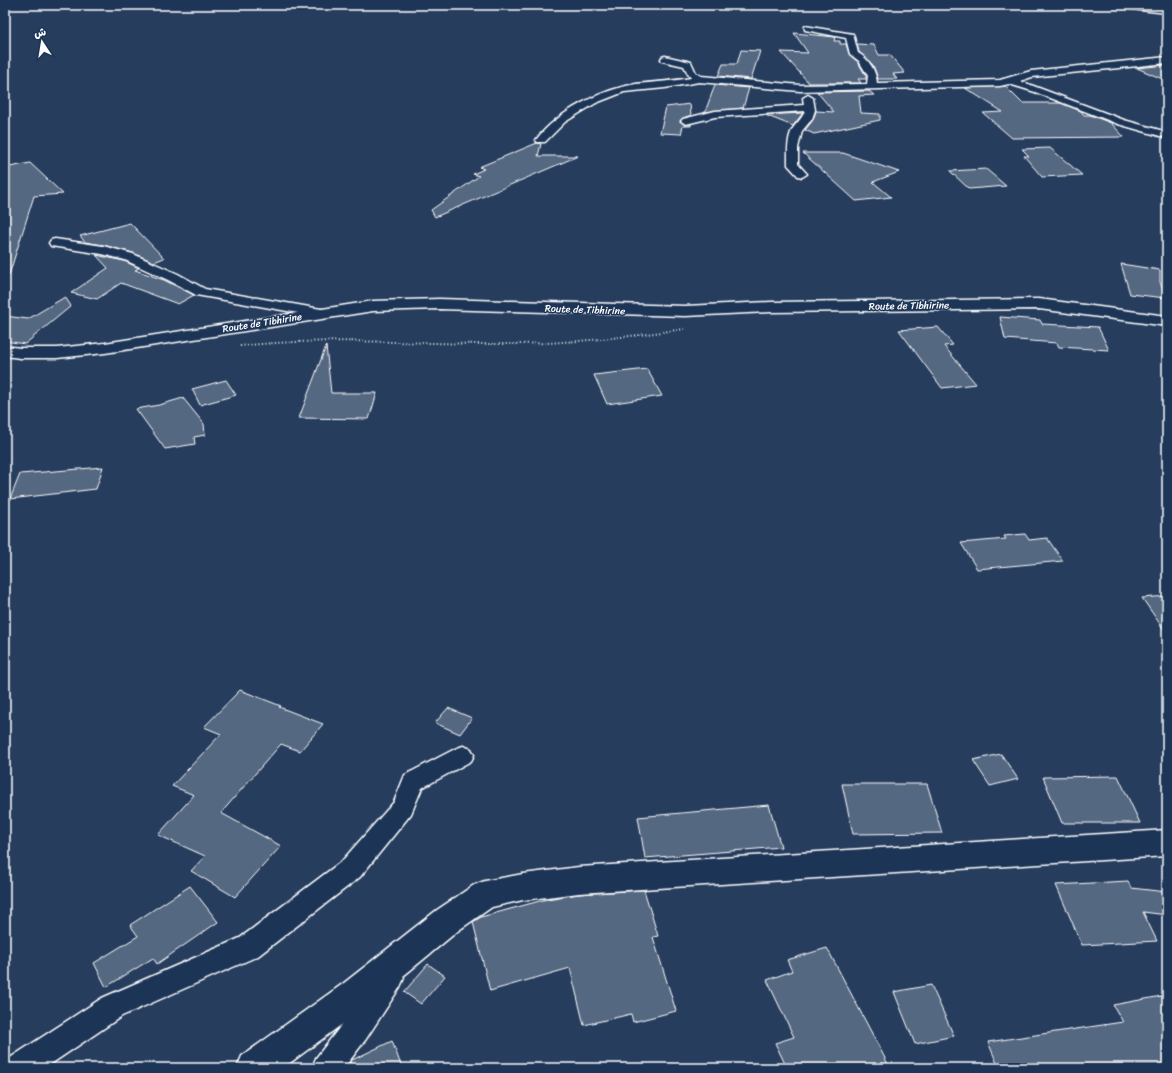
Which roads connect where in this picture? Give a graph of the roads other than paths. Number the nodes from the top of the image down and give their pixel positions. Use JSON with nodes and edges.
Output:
{"nodes":[{"id":1,"x":1113,"y":5,"type":"edge"},
{"id":2,"x":1157,"y":8,"type":"edge"},
{"id":3,"x":1167,"y":11,"type":"edge"},
{"id":4,"x":808,"y":28,"type":"dead end"},
{"id":5,"x":666,"y":59,"type":"dead end"},
{"id":6,"x":1167,"y":60,"type":"edge"},
{"id":7,"x":698,"y":79,"type":"junction"},
{"id":8,"x":1008,"y":81,"type":"junction"},
{"id":9,"x":872,"y":85,"type":"junction"},
{"id":10,"x":808,"y":87,"type":"junction"},
{"id":11,"x":809,"y":108,"type":"junction"},
{"id":12,"x":686,"y":121,"type":"dead end"},
{"id":13,"x":1167,"y":135,"type":"edge"},
{"id":14,"x":541,"y":140,"type":"dead end"},
{"id":15,"x":802,"y":174,"type":"dead end"},
{"id":16,"x":55,"y":243,"type":"dead end"},
{"id":17,"x":321,"y":313,"type":"junction"},
{"id":18,"x":1167,"y":321,"type":"edge"},
{"id":19,"x":5,"y":351,"type":"edge"},
{"id":20,"x":462,"y":755,"type":"dead end"},
{"id":21,"x":1167,"y":843,"type":"edge"},
{"id":22,"x":408,"y":952,"type":"junction"},
{"id":23,"x":20,"y":1068,"type":"edge"},
{"id":24,"x":254,"y":1068,"type":"edge"},
{"id":25,"x":326,"y":1068,"type":"edge"}],
"edges":[{"from":1,"to":2,"type":"street"},
{"from":2,"to":3,"type":"street"},
{"from":4,"to":9,"type":"street"},
{"from":5,"to":7,"type":"street"},
{"from":6,"to":8,"type":"street"},
{"from":7,"to":10,"type":"street"},
{"from":7,"to":14,"type":"street"},
{"from":8,"to":9,"type":"street"},
{"from":8,"to":13,"type":"street"},
{"from":9,"to":10,"type":"street"},
{"from":10,"to":11,"type":"street"},
{"from":11,"to":12,"type":"street"},
{"from":11,"to":15,"type":"street"},
{"from":16,"to":17,"type":"street"},
{"from":17,"to":18,"type":"street","name":"Route de Tibhirine"},
{"from":17,"to":19,"type":"street","name":"Route de Tibhirine"},
{"from":20,"to":23,"type":"street"},
{"from":21,"to":22,"type":"street"},
{"from":22,"to":24,"type":"street"},
{"from":22,"to":25,"type":"street"}]}
